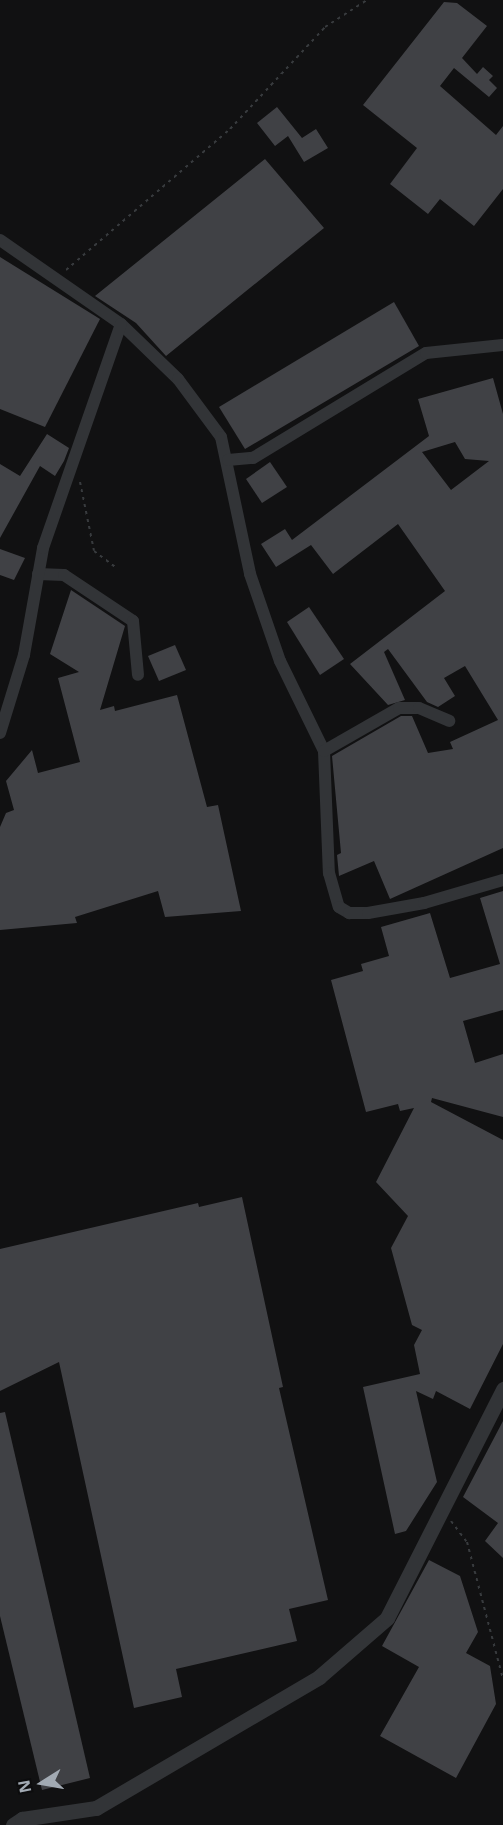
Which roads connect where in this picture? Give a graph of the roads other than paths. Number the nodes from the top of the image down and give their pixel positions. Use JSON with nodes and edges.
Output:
{"nodes":[{"id":1,"x":0,"y":240,"type":"edge"},
{"id":2,"x":121,"y":324,"type":"junction"},
{"id":3,"x":503,"y":345,"type":"edge"},
{"id":4,"x":228,"y":460,"type":"junction"},
{"id":5,"x":38,"y":574,"type":"junction"},
{"id":6,"x":138,"y":675,"type":"dead end"},
{"id":7,"x":449,"y":721,"type":"dead end"},
{"id":8,"x":0,"y":734,"type":"edge"},
{"id":9,"x":324,"y":751,"type":"junction"},
{"id":10,"x":503,"y":880,"type":"edge"},
{"id":11,"x":503,"y":1389,"type":"edge"},
{"id":12,"x":13,"y":1825,"type":"edge"}],
"edges":[{"from":1,"to":2,"type":"street"},
{"from":2,"to":4,"type":"street"},
{"from":2,"to":5,"type":"street"},
{"from":3,"to":4,"type":"street"},
{"from":4,"to":9,"type":"street"},
{"from":5,"to":6,"type":"street"},
{"from":5,"to":8,"type":"street"},
{"from":7,"to":9,"type":"street"},
{"from":9,"to":10,"type":"street"},
{"from":11,"to":12,"type":"street"}]}
